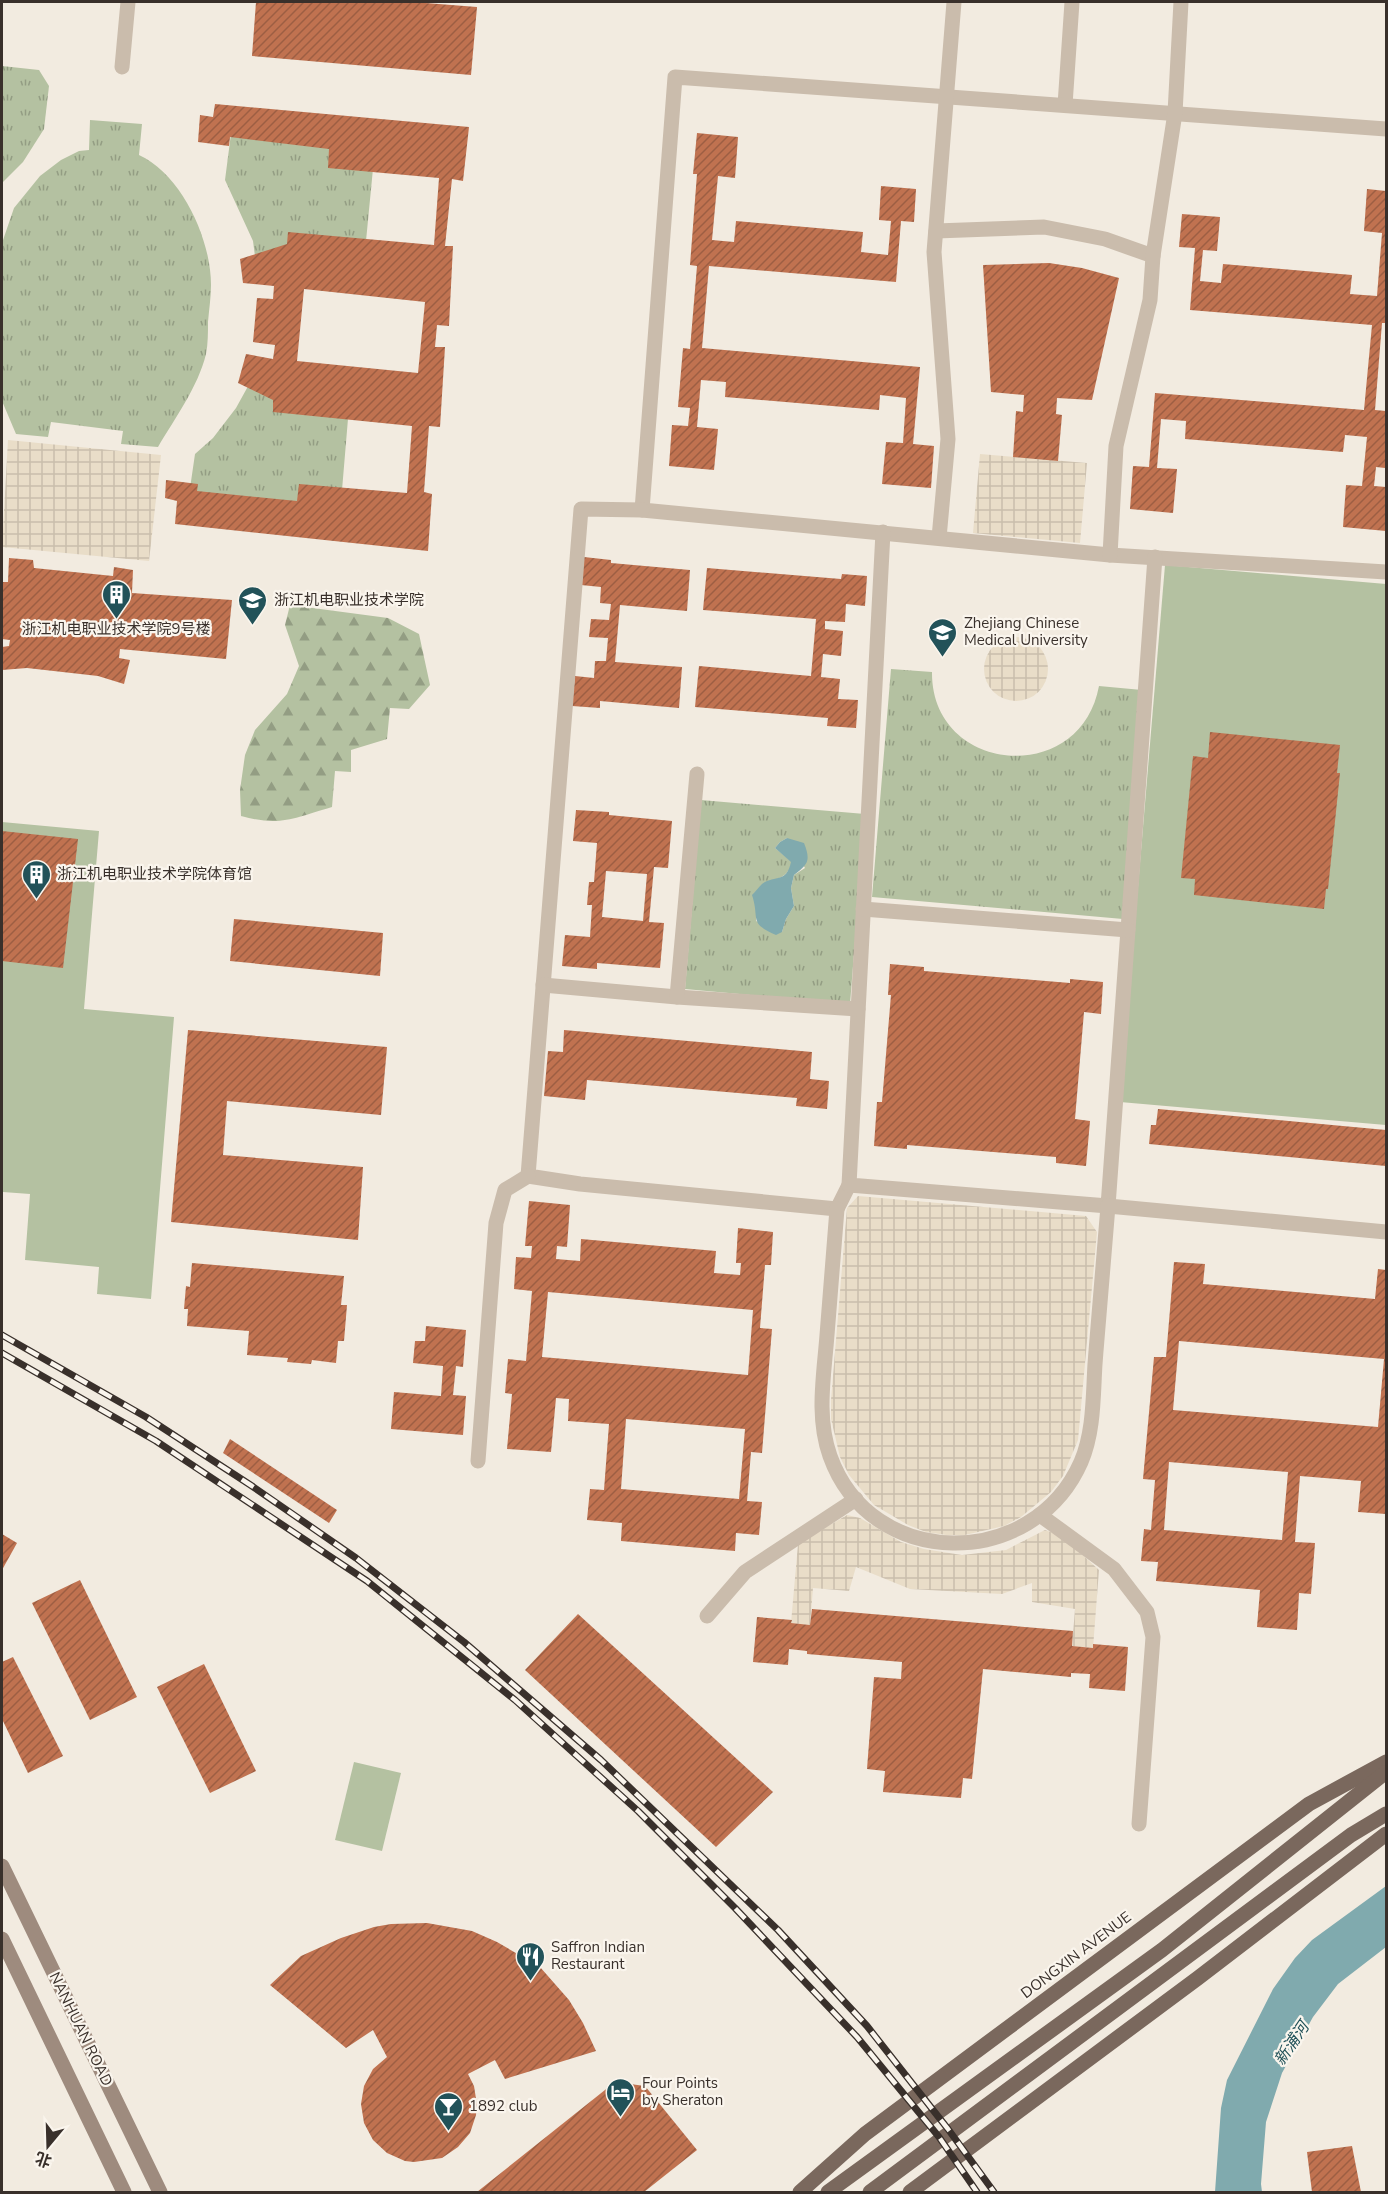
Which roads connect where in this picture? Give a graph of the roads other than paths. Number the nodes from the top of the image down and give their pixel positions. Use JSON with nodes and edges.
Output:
{"nodes":[{"id":1,"x":128,"y":2,"type":"edge"},
{"id":2,"x":954,"y":2,"type":"edge"},
{"id":3,"x":1072,"y":2,"type":"edge"},
{"id":4,"x":1181,"y":2,"type":"edge"},
{"id":5,"x":122,"y":67,"type":"dead end"},
{"id":6,"x":947,"y":95,"type":"junction"},
{"id":7,"x":1065,"y":105,"type":"junction"},
{"id":8,"x":1175,"y":113,"type":"junction"},
{"id":9,"x":1386,"y":129,"type":"edge"},
{"id":10,"x":936,"y":231,"type":"junction"},
{"id":11,"x":1153,"y":256,"type":"junction"},
{"id":12,"x":642,"y":510,"type":"junction"},
{"id":13,"x":883,"y":532,"type":"junction"},
{"id":14,"x":939,"y":538,"type":"junction"},
{"id":15,"x":1110,"y":555,"type":"junction"},
{"id":16,"x":1155,"y":557,"type":"junction"},
{"id":17,"x":1386,"y":572,"type":"edge"},
{"id":18,"x":697,"y":774,"type":"dead end"},
{"id":19,"x":863,"y":909,"type":"junction"},
{"id":20,"x":1128,"y":930,"type":"junction"},
{"id":21,"x":543,"y":985,"type":"junction"},
{"id":22,"x":677,"y":997,"type":"junction"},
{"id":23,"x":858,"y":1009,"type":"junction"},
{"id":24,"x":528,"y":1176,"type":"junction"},
{"id":25,"x":849,"y":1185,"type":"junction"},
{"id":26,"x":1108,"y":1206,"type":"junction"},
{"id":27,"x":837,"y":1209,"type":"junction"},
{"id":28,"x":1386,"y":1232,"type":"edge"},
{"id":29,"x":478,"y":1461,"type":"dead end"},
{"id":30,"x":856,"y":1499,"type":"junction"},
{"id":31,"x":1040,"y":1515,"type":"junction"},
{"id":32,"x":707,"y":1616,"type":"dead end"},
{"id":33,"x":1386,"y":1762,"type":"edge"},
{"id":34,"x":1386,"y":1772,"type":"edge"},
{"id":35,"x":1386,"y":1814,"type":"edge"},
{"id":36,"x":1139,"y":1824,"type":"dead end"},
{"id":37,"x":1386,"y":1834,"type":"edge"},
{"id":38,"x":2,"y":1866,"type":"edge"},
{"id":39,"x":2,"y":1939,"type":"edge"},
{"id":40,"x":124,"y":2193,"type":"edge"},
{"id":41,"x":160,"y":2193,"type":"edge"},
{"id":42,"x":800,"y":2193,"type":"edge"},
{"id":43,"x":828,"y":2193,"type":"edge"},
{"id":44,"x":870,"y":2193,"type":"edge"},
{"id":45,"x":910,"y":2193,"type":"edge"}],
"edges":[{"from":1,"to":5,"type":"street"},
{"from":2,"to":6,"type":"street"},
{"from":3,"to":7,"type":"street"},
{"from":4,"to":8,"type":"street"},
{"from":6,"to":7,"type":"street"},
{"from":6,"to":10,"type":"street"},
{"from":6,"to":12,"type":"street"},
{"from":7,"to":8,"type":"street"},
{"from":8,"to":9,"type":"street"},
{"from":8,"to":11,"type":"street"},
{"from":10,"to":11,"type":"street"},
{"from":10,"to":14,"type":"street"},
{"from":11,"to":15,"type":"street"},
{"from":12,"to":13,"type":"street"},
{"from":12,"to":21,"type":"street"},
{"from":13,"to":14,"type":"street"},
{"from":13,"to":19,"type":"street"},
{"from":14,"to":15,"type":"street"},
{"from":15,"to":16,"type":"street"},
{"from":16,"to":17,"type":"street"},
{"from":16,"to":20,"type":"street"},
{"from":18,"to":22,"type":"street"},
{"from":19,"to":20,"type":"street"},
{"from":19,"to":23,"type":"street"},
{"from":20,"to":26,"type":"street"},
{"from":21,"to":22,"type":"street"},
{"from":21,"to":24,"type":"street"},
{"from":22,"to":23,"type":"street"},
{"from":23,"to":25,"type":"street"},
{"from":24,"to":27,"type":"street"},
{"from":24,"to":29,"type":"street"},
{"from":25,"to":26,"type":"street"},
{"from":25,"to":27,"type":"street"},
{"from":26,"to":28,"type":"street"},
{"from":26,"to":31,"type":"street"},
{"from":27,"to":30,"type":"street"},
{"from":30,"to":31,"type":"street"},
{"from":30,"to":32,"type":"street"},
{"from":31,"to":36,"type":"street"},
{"from":33,"to":42,"type":"main road","name":"DONGXIN AVENUE"},
{"from":34,"to":43,"type":"main road"},
{"from":35,"to":44,"type":"main road"},
{"from":37,"to":45,"type":"main road"},
{"from":38,"to":41,"type":"main road","name":"NANHUAN ROAD"},
{"from":39,"to":40,"type":"main road"}]}
